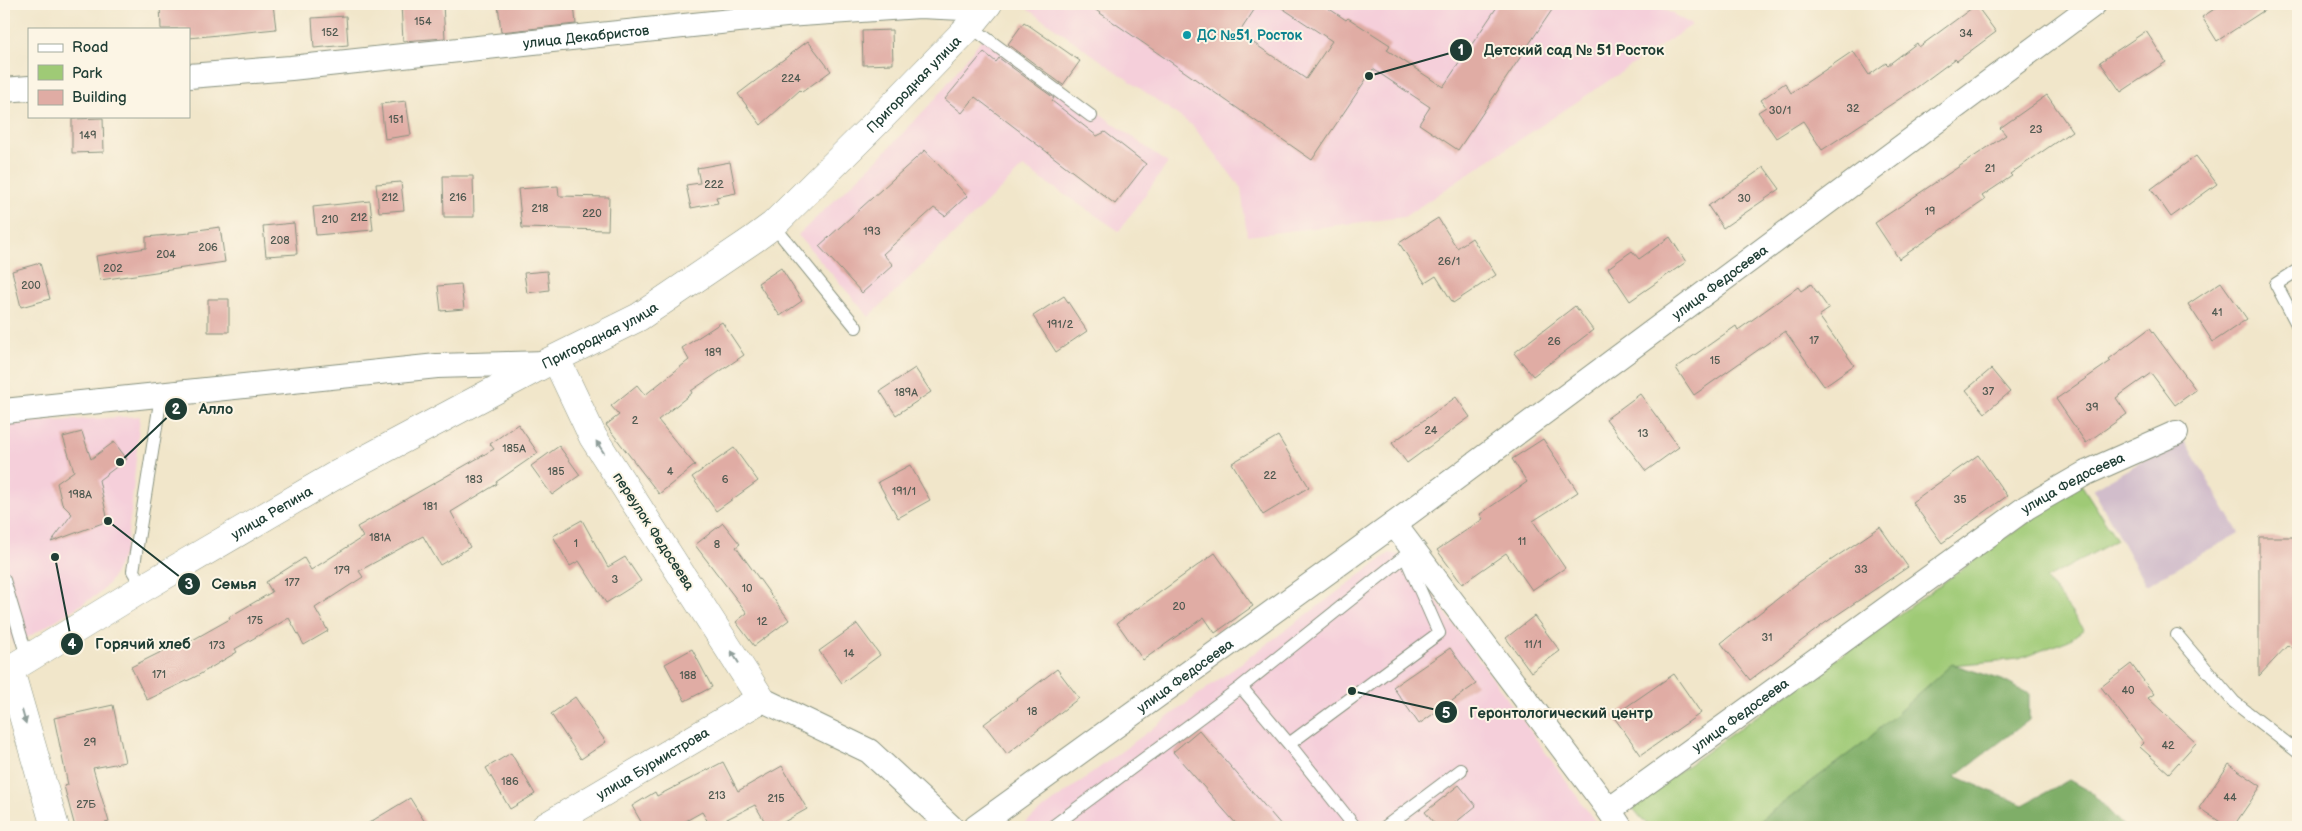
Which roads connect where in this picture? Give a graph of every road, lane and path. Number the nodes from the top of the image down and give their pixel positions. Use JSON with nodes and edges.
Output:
{"nodes":[{"id":1,"x":2094,"y":4,"type":"edge"},
{"id":2,"x":981,"y":13,"type":"edge"},
{"id":3,"x":190,"y":76,"type":"edge"},
{"id":4,"x":28,"y":88,"type":"edge"},
{"id":5,"x":4,"y":90,"type":"edge"},
{"id":6,"x":1091,"y":116,"type":"dead end"},
{"id":7,"x":773,"y":225,"type":"junction"},
{"id":8,"x":2298,"y":270,"type":"edge"},
{"id":9,"x":2298,"y":326,"type":"edge"},
{"id":10,"x":856,"y":327,"type":"dead end"},
{"id":11,"x":551,"y":361,"type":"junction"},
{"id":12,"x":161,"y":396,"type":"junction"},
{"id":13,"x":4,"y":411,"type":"edge"},
{"id":14,"x":2176,"y":433,"type":"dead end"},
{"id":15,"x":1394,"y":524,"type":"junction"},
{"id":16,"x":4,"y":580,"type":"edge"},
{"id":17,"x":143,"y":588,"type":"junction"},
{"id":18,"x":2177,"y":635,"type":"dead end"},
{"id":19,"x":14,"y":668,"type":"edge"},
{"id":20,"x":1241,"y":687,"type":"junction"},
{"id":21,"x":761,"y":699,"type":"junction"},
{"id":22,"x":1289,"y":744,"type":"junction"},
{"id":23,"x":2298,"y":752,"type":"edge"},
{"id":24,"x":1461,"y":770,"type":"dead end"},
{"id":25,"x":1614,"y":818,"type":"edge"},
{"id":26,"x":55,"y":827,"type":"edge"},
{"id":27,"x":545,"y":827,"type":"edge"},
{"id":28,"x":952,"y":827,"type":"edge"},
{"id":29,"x":976,"y":827,"type":"edge"},
{"id":30,"x":1052,"y":827,"type":"edge"},
{"id":31,"x":1355,"y":827,"type":"edge"},
{"id":32,"x":1385,"y":827,"type":"edge"}],
"edges":[{"from":1,"to":15,"type":"street","name":"улица Федосеева"},
{"from":2,"to":3,"type":"street","name":"улица Декабристов"},
{"from":2,"to":6,"type":"lane"},
{"from":2,"to":7,"type":"street","name":"Пригородная улица"},
{"from":4,"to":5,"type":"street"},
{"from":7,"to":10,"type":"lane"},
{"from":7,"to":11,"type":"street","name":"Пригородная улица"},
{"from":8,"to":9,"type":"lane"},
{"from":11,"to":12,"type":"street","name":"Пригородная улица"},
{"from":11,"to":17,"type":"street","name":"улица Репина"},
{"from":21,"to":11,"type":"street","name":"переулок Федосеева","one_way":true},
{"from":12,"to":13,"type":"street","name":"Пригородная улица"},
{"from":12,"to":17,"type":"lane"},
{"from":14,"to":25,"type":"street","name":"улица Федосеева"},
{"from":15,"to":25,"type":"street","name":"улица Федосеева"},
{"from":15,"to":29,"type":"street","name":"улица Федосеева"},
{"from":16,"to":19,"type":"lane"},
{"from":17,"to":19,"type":"street","name":"улица Репина"},
{"from":18,"to":23,"type":"lane"},
{"from":19,"to":26,"type":"street","one_way":true},
{"from":20,"to":22,"type":"lane"},
{"from":20,"to":22,"type":"lane"},
{"from":20,"to":30,"type":"lane"},
{"from":21,"to":27,"type":"street","name":"улица Бурмистрова"},
{"from":21,"to":28,"type":"street"},
{"from":22,"to":31,"type":"lane"},
{"from":24,"to":32,"type":"lane"}]}
